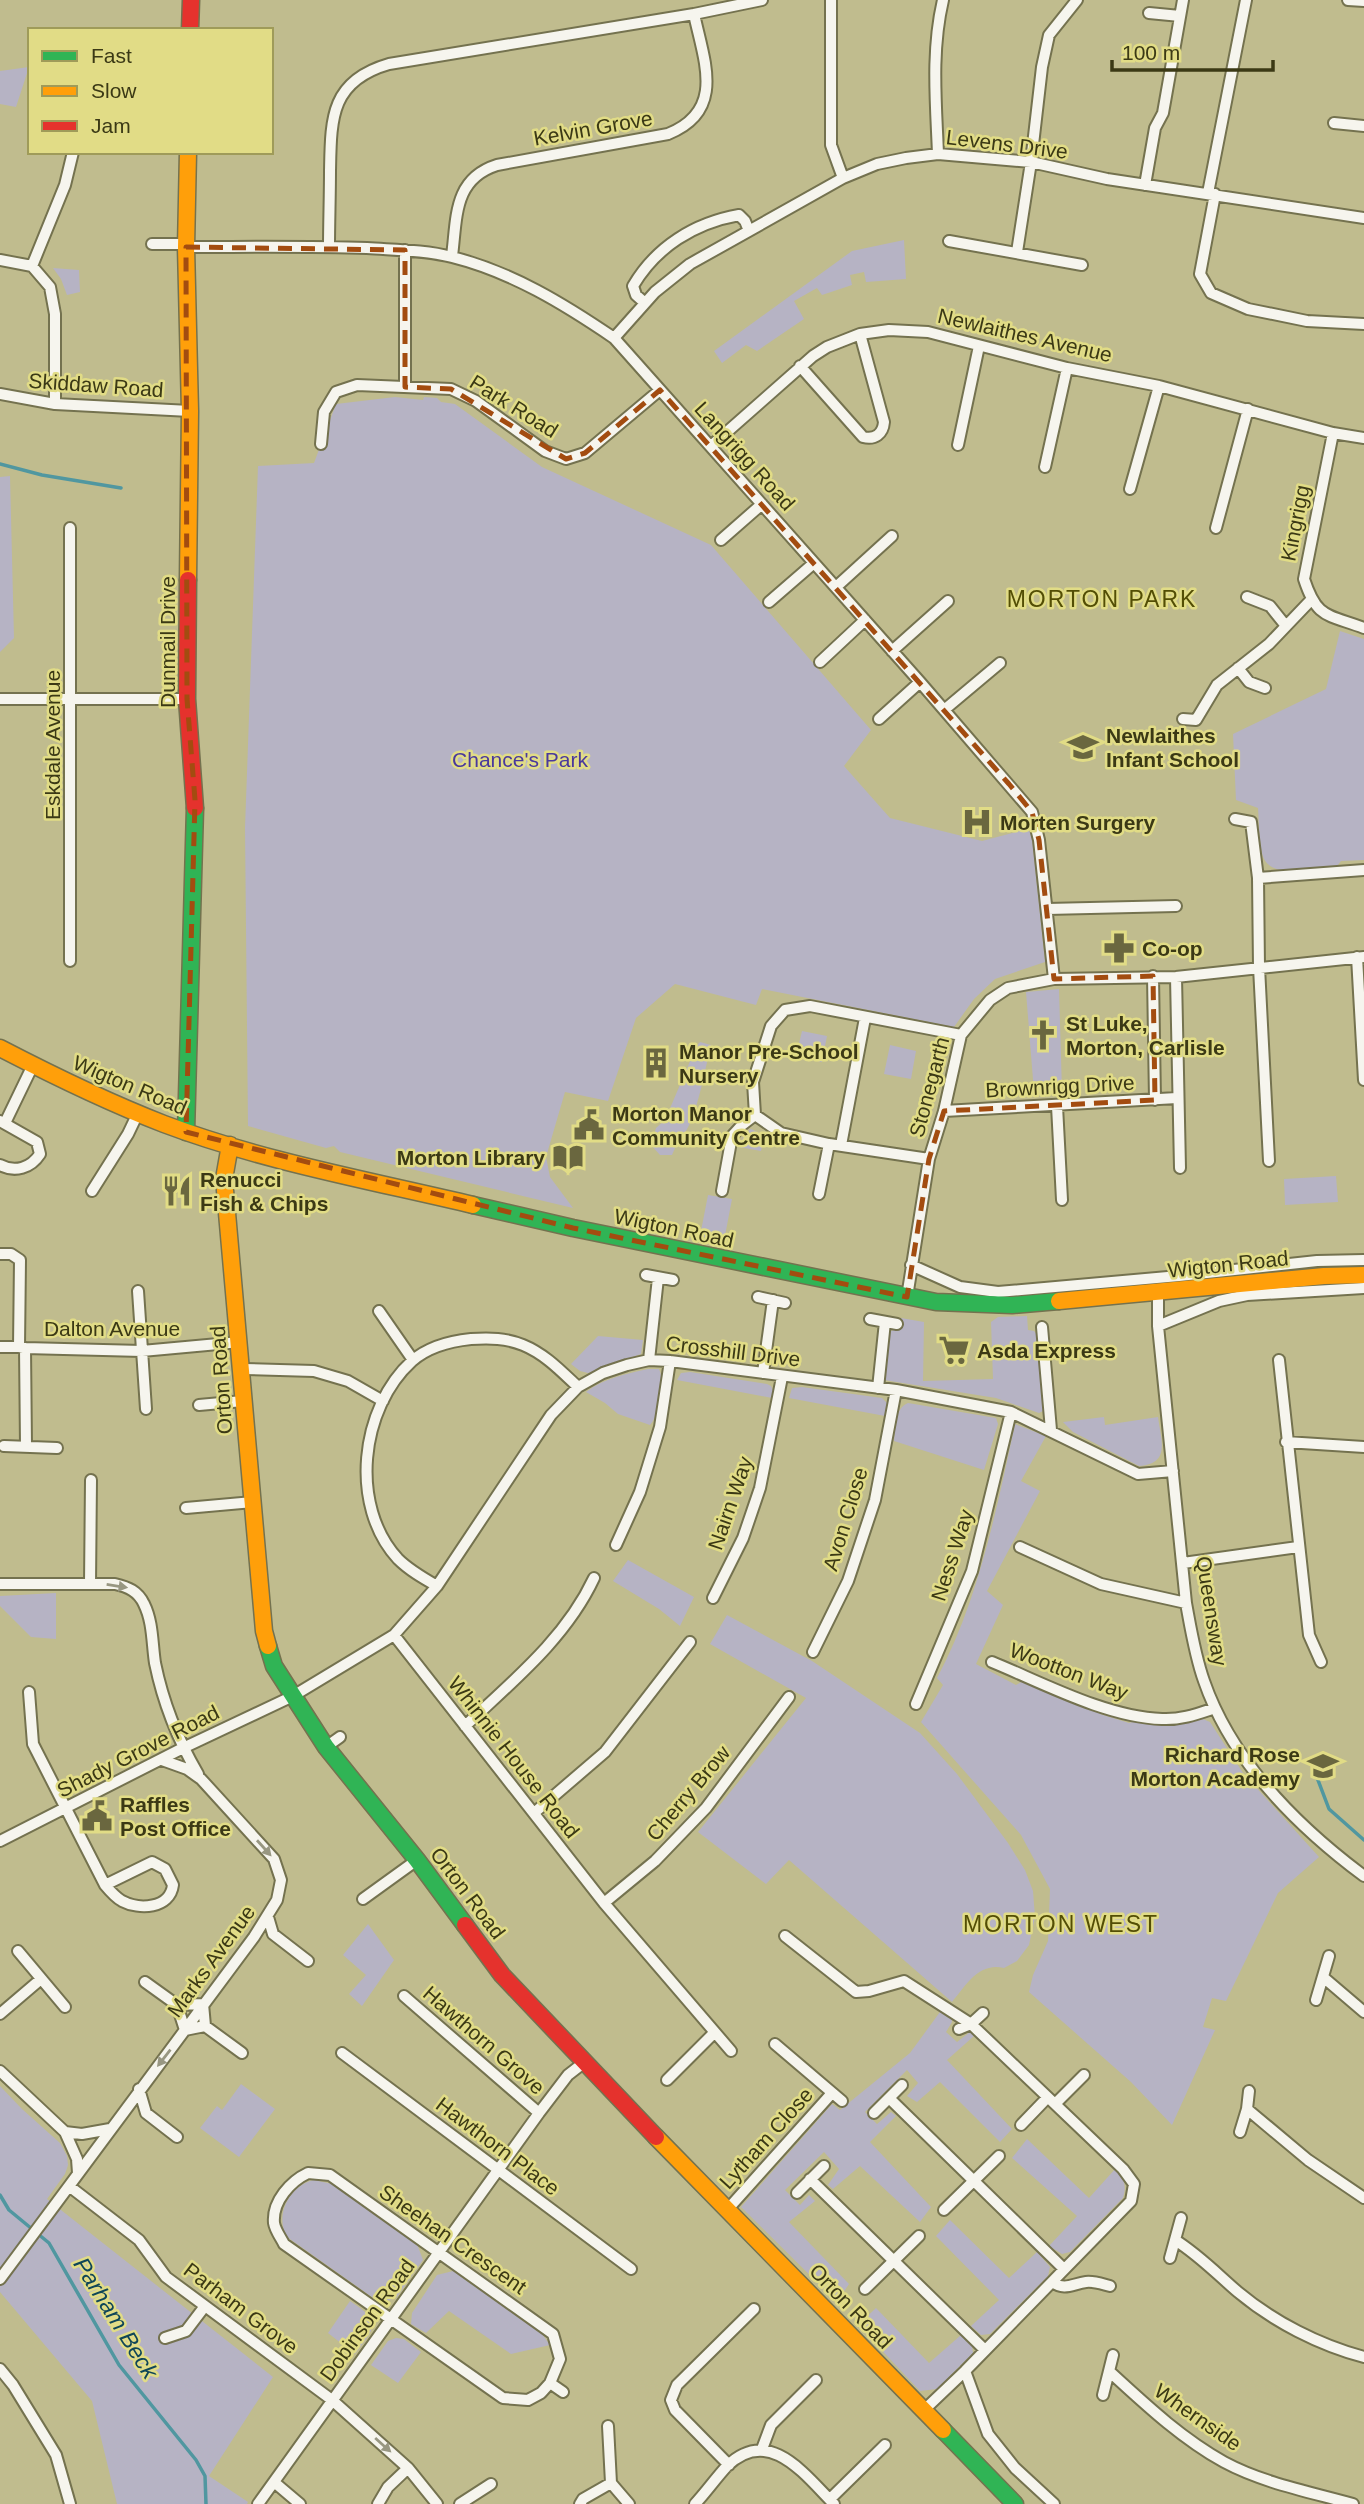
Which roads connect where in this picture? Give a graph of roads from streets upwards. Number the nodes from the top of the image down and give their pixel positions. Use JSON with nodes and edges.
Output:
{"nodes":[{"id":1,"x":191,"y":0,"type":"edge"},
{"id":2,"x":762,"y":0,"type":"edge"},
{"id":3,"x":831,"y":0,"type":"edge"},
{"id":4,"x":943,"y":0,"type":"edge"},
{"id":5,"x":1077,"y":0,"type":"edge"},
{"id":6,"x":1183,"y":0,"type":"edge"},
{"id":7,"x":1246,"y":0,"type":"edge"},
{"id":8,"x":1348,"y":0,"type":"edge"},
{"id":9,"x":1364,"y":1,"type":"edge"},
{"id":10,"x":1149,"y":13,"type":"dead end"},
{"id":11,"x":694,"y":14,"type":"junction"},
{"id":12,"x":1180,"y":16,"type":"junction"},
{"id":13,"x":190,"y":28,"type":"edge"},
{"id":14,"x":1334,"y":123,"type":"dead end"},
{"id":15,"x":1364,"y":126,"type":"edge"},
{"id":16,"x":73,"y":154,"type":"edge"},
{"id":17,"x":188,"y":154,"type":"edge"},
{"id":18,"x":938,"y":154,"type":"junction"},
{"id":19,"x":1031,"y":162,"type":"junction"},
{"id":20,"x":844,"y":178,"type":"junction"},
{"id":21,"x":1145,"y":185,"type":"junction"},
{"id":22,"x":1211,"y":194,"type":"junction"},
{"id":23,"x":1364,"y":218,"type":"edge"},
{"id":24,"x":749,"y":231,"type":"junction"},
{"id":25,"x":949,"y":241,"type":"dead end"},
{"id":26,"x":152,"y":244,"type":"dead end"},
{"id":27,"x":186,"y":246,"type":"junction"},
{"id":28,"x":329,"y":247,"type":"junction"},
{"id":29,"x":405,"y":250,"type":"junction"},
{"id":30,"x":1017,"y":252,"type":"junction"},
{"id":31,"x":452,"y":256,"type":"junction"},
{"id":32,"x":0,"y":260,"type":"edge"},
{"id":33,"x":1082,"y":265,"type":"dead end"},
{"id":34,"x":32,"y":266,"type":"junction"},
{"id":35,"x":645,"y":303,"type":"junction"},
{"id":36,"x":1364,"y":324,"type":"edge"},
{"id":37,"x":860,"y":334,"type":"junction"},
{"id":38,"x":614,"y":338,"type":"junction"},
{"id":39,"x":979,"y":346,"type":"junction"},
{"id":40,"x":800,"y":366,"type":"junction"},
{"id":41,"x":1067,"y":368,"type":"junction"},
{"id":42,"x":1160,"y":386,"type":"junction"},
{"id":43,"x":405,"y":387,"type":"junction"},
{"id":44,"x":660,"y":390,"type":"junction"},
{"id":45,"x":0,"y":394,"type":"edge"},
{"id":46,"x":55,"y":404,"type":"junction"},
{"id":47,"x":1248,"y":409,"type":"junction"},
{"id":48,"x":190,"y":411,"type":"junction"},
{"id":49,"x":1333,"y":433,"type":"junction"},
{"id":50,"x":1364,"y":438,"type":"edge"},
{"id":51,"x":321,"y":444,"type":"dead end"},
{"id":52,"x":958,"y":445,"type":"dead end"},
{"id":53,"x":710,"y":446,"type":"junction"},
{"id":54,"x":1045,"y":467,"type":"dead end"},
{"id":55,"x":1130,"y":489,"type":"dead end"},
{"id":56,"x":762,"y":504,"type":"junction"},
{"id":57,"x":70,"y":528,"type":"dead end"},
{"id":58,"x":1216,"y":528,"type":"dead end"},
{"id":59,"x":892,"y":537,"type":"dead end"},
{"id":60,"x":721,"y":540,"type":"dead end"},
{"id":61,"x":814,"y":563,"type":"junction"},
{"id":62,"x":836,"y":587,"type":"junction"},
{"id":63,"x":1247,"y":597,"type":"dead end"},
{"id":64,"x":1311,"y":600,"type":"junction"},
{"id":65,"x":948,"y":601,"type":"dead end"},
{"id":66,"x":769,"y":602,"type":"dead end"},
{"id":67,"x":865,"y":620,"type":"junction"},
{"id":68,"x":1286,"y":626,"type":"junction"},
{"id":69,"x":1364,"y":628,"type":"edge"},
{"id":70,"x":892,"y":651,"type":"junction"},
{"id":71,"x":820,"y":662,"type":"dead end"},
{"id":72,"x":1000,"y":663,"type":"dead end"},
{"id":73,"x":1238,"y":668,"type":"junction"},
{"id":74,"x":920,"y":682,"type":"junction"},
{"id":75,"x":1265,"y":688,"type":"dead end"},
{"id":76,"x":71,"y":698,"type":"junction"},
{"id":77,"x":0,"y":699,"type":"edge"},
{"id":78,"x":187,"y":699,"type":"junction"},
{"id":79,"x":944,"y":710,"type":"junction"},
{"id":80,"x":879,"y":719,"type":"dead end"},
{"id":81,"x":1182,"y":719,"type":"dead end"},
{"id":82,"x":1235,"y":819,"type":"dead end"},
{"id":83,"x":1364,"y":870,"type":"edge"},
{"id":84,"x":1258,"y":878,"type":"junction"},
{"id":85,"x":1176,"y":906,"type":"dead end"},
{"id":86,"x":1046,"y":909,"type":"junction"},
{"id":87,"x":1360,"y":957,"type":"edge"},
{"id":88,"x":70,"y":961,"type":"dead end"},
{"id":89,"x":1259,"y":967,"type":"junction"},
{"id":90,"x":1153,"y":976,"type":"junction"},
{"id":91,"x":1176,"y":977,"type":"junction"},
{"id":92,"x":1054,"y":979,"type":"junction"},
{"id":93,"x":865,"y":1018,"type":"junction"},
{"id":94,"x":961,"y":1035,"type":"junction"},
{"id":95,"x":0,"y":1048,"type":"edge"},
{"id":96,"x":33,"y":1065,"type":"junction"},
{"id":97,"x":1364,"y":1080,"type":"edge"},
{"id":98,"x":1177,"y":1098,"type":"junction"},
{"id":99,"x":1155,"y":1100,"type":"junction"},
{"id":100,"x":1056,"y":1106,"type":"junction"},
{"id":101,"x":944,"y":1111,"type":"junction"},
{"id":102,"x":138,"y":1112,"type":"junction"},
{"id":103,"x":755,"y":1115,"type":"junction"},
{"id":104,"x":3,"y":1122,"type":"edge"},
{"id":105,"x":186,"y":1132,"type":"junction"},
{"id":106,"x":829,"y":1144,"type":"junction"},
{"id":107,"x":230,"y":1145,"type":"junction"},
{"id":108,"x":841,"y":1145,"type":"junction"},
{"id":109,"x":929,"y":1159,"type":"junction"},
{"id":110,"x":1269,"y":1161,"type":"dead end"},
{"id":111,"x":0,"y":1165,"type":"edge"},
{"id":112,"x":1180,"y":1167,"type":"dead end"},
{"id":113,"x":92,"y":1191,"type":"dead end"},
{"id":114,"x":722,"y":1191,"type":"dead end"},
{"id":115,"x":819,"y":1194,"type":"dead end"},
{"id":116,"x":1062,"y":1200,"type":"dead end"},
{"id":117,"x":0,"y":1254,"type":"edge"},
{"id":118,"x":1364,"y":1260,"type":"edge"},
{"id":119,"x":911,"y":1265,"type":"junction"},
{"id":120,"x":646,"y":1275,"type":"dead end"},
{"id":121,"x":1364,"y":1275,"type":"edge"},
{"id":122,"x":659,"y":1278,"type":"junction"},
{"id":123,"x":673,"y":1280,"type":"dead end"},
{"id":124,"x":1364,"y":1288,"type":"edge"},
{"id":125,"x":138,"y":1291,"type":"dead end"},
{"id":126,"x":1158,"y":1292,"type":"junction"},
{"id":127,"x":758,"y":1297,"type":"dead end"},
{"id":128,"x":907,"y":1297,"type":"junction"},
{"id":129,"x":379,"y":1311,"type":"dead end"},
{"id":130,"x":870,"y":1319,"type":"dead end"},
{"id":131,"x":1158,"y":1326,"type":"junction"},
{"id":132,"x":1042,"y":1327,"type":"dead end"},
{"id":133,"x":240,"y":1342,"type":"junction"},
{"id":134,"x":0,"y":1347,"type":"edge"},
{"id":135,"x":22,"y":1348,"type":"junction"},
{"id":136,"x":142,"y":1351,"type":"junction"},
{"id":137,"x":413,"y":1360,"type":"junction"},
{"id":138,"x":649,"y":1360,"type":"junction"},
{"id":139,"x":1279,"y":1360,"type":"dead end"},
{"id":140,"x":670,"y":1361,"type":"junction"},
{"id":141,"x":243,"y":1368,"type":"junction"},
{"id":142,"x":763,"y":1373,"type":"junction"},
{"id":143,"x":782,"y":1377,"type":"junction"},
{"id":144,"x":578,"y":1387,"type":"junction"},
{"id":145,"x":878,"y":1388,"type":"junction"},
{"id":146,"x":896,"y":1390,"type":"junction"},
{"id":147,"x":243,"y":1401,"type":"junction"},
{"id":148,"x":383,"y":1401,"type":"junction"},
{"id":149,"x":199,"y":1405,"type":"dead end"},
{"id":150,"x":146,"y":1409,"type":"dead end"},
{"id":151,"x":1011,"y":1412,"type":"junction"},
{"id":152,"x":1051,"y":1430,"type":"junction"},
{"id":153,"x":1286,"y":1442,"type":"junction"},
{"id":154,"x":4,"y":1446,"type":"dead end"},
{"id":155,"x":26,"y":1446,"type":"junction"},
{"id":156,"x":1364,"y":1447,"type":"edge"},
{"id":157,"x":57,"y":1448,"type":"dead end"},
{"id":158,"x":1174,"y":1471,"type":"junction"},
{"id":159,"x":91,"y":1480,"type":"dead end"},
{"id":160,"x":253,"y":1502,"type":"junction"},
{"id":161,"x":186,"y":1508,"type":"dead end"},
{"id":162,"x":616,"y":1545,"type":"dead end"},
{"id":163,"x":1020,"y":1547,"type":"dead end"},
{"id":164,"x":1298,"y":1547,"type":"junction"},
{"id":165,"x":1183,"y":1563,"type":"junction"},
{"id":166,"x":594,"y":1578,"type":"dead end"},
{"id":167,"x":0,"y":1584,"type":"edge"},
{"id":168,"x":90,"y":1584,"type":"junction"},
{"id":169,"x":437,"y":1586,"type":"junction"},
{"id":170,"x":713,"y":1598,"type":"dead end"},
{"id":171,"x":1186,"y":1603,"type":"junction"},
{"id":172,"x":394,"y":1634,"type":"junction"},
{"id":173,"x":690,"y":1642,"type":"dead end"},
{"id":174,"x":813,"y":1652,"type":"dead end"},
{"id":175,"x":992,"y":1662,"type":"dead end"},
{"id":176,"x":1321,"y":1662,"type":"dead end"},
{"id":177,"x":29,"y":1692,"type":"dead end"},
{"id":178,"x":293,"y":1696,"type":"junction"},
{"id":179,"x":789,"y":1697,"type":"dead end"},
{"id":180,"x":916,"y":1704,"type":"dead end"},
{"id":181,"x":1215,"y":1708,"type":"junction"},
{"id":182,"x":465,"y":1726,"type":"junction"},
{"id":183,"x":183,"y":1748,"type":"junction"},
{"id":184,"x":162,"y":1760,"type":"junction"},
{"id":185,"x":201,"y":1779,"type":"junction"},
{"id":186,"x":66,"y":1810,"type":"junction"},
{"id":187,"x":534,"y":1813,"type":"junction"},
{"id":188,"x":0,"y":1841,"type":"edge"},
{"id":189,"x":417,"y":1860,"type":"junction"},
{"id":190,"x":1364,"y":1876,"type":"edge"},
{"id":191,"x":105,"y":1885,"type":"junction"},
{"id":192,"x":363,"y":1899,"type":"dead end"},
{"id":193,"x":604,"y":1903,"type":"junction"},
{"id":194,"x":268,"y":1917,"type":"junction"},
{"id":195,"x":273,"y":1934,"type":"junction"},
{"id":196,"x":785,"y":1936,"type":"dead end"},
{"id":197,"x":254,"y":1937,"type":"junction"},
{"id":198,"x":18,"y":1951,"type":"dead end"},
{"id":199,"x":1329,"y":1956,"type":"dead end"},
{"id":200,"x":308,"y":1961,"type":"dead end"},
{"id":201,"x":1323,"y":1977,"type":"junction"},
{"id":202,"x":41,"y":1979,"type":"junction"},
{"id":203,"x":145,"y":1982,"type":"dead end"},
{"id":204,"x":404,"y":1996,"type":"dead end"},
{"id":205,"x":1316,"y":2000,"type":"dead end"},
{"id":206,"x":204,"y":2004,"type":"junction"},
{"id":207,"x":177,"y":2005,"type":"junction"},
{"id":208,"x":65,"y":2007,"type":"dead end"},
{"id":209,"x":1364,"y":2012,"type":"edge"},
{"id":210,"x":983,"y":2013,"type":"dead end"},
{"id":211,"x":0,"y":2014,"type":"edge"},
{"id":212,"x":971,"y":2024,"type":"junction"},
{"id":213,"x":205,"y":2026,"type":"junction"},
{"id":214,"x":959,"y":2029,"type":"dead end"},
{"id":215,"x":185,"y":2030,"type":"junction"},
{"id":216,"x":714,"y":2033,"type":"junction"},
{"id":217,"x":775,"y":2044,"type":"dead end"},
{"id":218,"x":731,"y":2051,"type":"dead end"},
{"id":219,"x":242,"y":2053,"type":"dead end"},
{"id":220,"x":342,"y":2053,"type":"dead end"},
{"id":221,"x":586,"y":2061,"type":"junction"},
{"id":222,"x":0,"y":2071,"type":"edge"},
{"id":223,"x":1084,"y":2075,"type":"dead end"},
{"id":224,"x":667,"y":2080,"type":"dead end"},
{"id":225,"x":902,"y":2085,"type":"dead end"},
{"id":226,"x":139,"y":2089,"type":"junction"},
{"id":227,"x":1249,"y":2091,"type":"dead end"},
{"id":228,"x":832,"y":2092,"type":"junction"},
{"id":229,"x":889,"y":2098,"type":"junction"},
{"id":230,"x":842,"y":2101,"type":"dead end"},
{"id":231,"x":1051,"y":2101,"type":"junction"},
{"id":232,"x":1247,"y":2109,"type":"junction"},
{"id":233,"x":146,"y":2113,"type":"junction"},
{"id":234,"x":539,"y":2113,"type":"junction"},
{"id":235,"x":874,"y":2113,"type":"dead end"},
{"id":236,"x":120,"y":2116,"type":"junction"},
{"id":237,"x":1021,"y":2125,"type":"dead end"},
{"id":238,"x":110,"y":2129,"type":"junction"},
{"id":239,"x":65,"y":2132,"type":"junction"},
{"id":240,"x":1240,"y":2132,"type":"dead end"},
{"id":241,"x":177,"y":2137,"type":"dead end"},
{"id":242,"x":999,"y":2156,"type":"dead end"},
{"id":243,"x":824,"y":2166,"type":"dead end"},
{"id":244,"x":499,"y":2171,"type":"junction"},
{"id":245,"x":78,"y":2173,"type":"junction"},
{"id":246,"x":810,"y":2179,"type":"junction"},
{"id":247,"x":974,"y":2182,"type":"junction"},
{"id":248,"x":69,"y":2186,"type":"junction"},
{"id":249,"x":797,"y":2193,"type":"dead end"},
{"id":250,"x":1364,"y":2198,"type":"edge"},
{"id":251,"x":728,"y":2210,"type":"junction"},
{"id":252,"x":944,"y":2210,"type":"dead end"},
{"id":253,"x":1181,"y":2218,"type":"dead end"},
{"id":254,"x":919,"y":2236,"type":"dead end"},
{"id":255,"x":1175,"y":2241,"type":"junction"},
{"id":256,"x":440,"y":2253,"type":"junction"},
{"id":257,"x":1170,"y":2258,"type":"dead end"},
{"id":258,"x":894,"y":2262,"type":"junction"},
{"id":259,"x":631,"y":2269,"type":"dead end"},
{"id":260,"x":1064,"y":2269,"type":"junction"},
{"id":261,"x":0,"y":2279,"type":"edge"},
{"id":262,"x":1052,"y":2282,"type":"junction"},
{"id":263,"x":1110,"y":2286,"type":"dead end"},
{"id":264,"x":865,"y":2289,"type":"dead end"},
{"id":265,"x":205,"y":2306,"type":"junction"},
{"id":266,"x":754,"y":2309,"type":"dead end"},
{"id":267,"x":391,"y":2320,"type":"junction"},
{"id":268,"x":165,"y":2338,"type":"dead end"},
{"id":269,"x":985,"y":2350,"type":"junction"},
{"id":270,"x":1113,"y":2355,"type":"dead end"},
{"id":271,"x":1364,"y":2357,"type":"edge"},
{"id":272,"x":0,"y":2370,"type":"edge"},
{"id":273,"x":965,"y":2371,"type":"junction"},
{"id":274,"x":1110,"y":2372,"type":"junction"},
{"id":275,"x":816,"y":2380,"type":"dead end"},
{"id":276,"x":550,"y":2383,"type":"junction"},
{"id":277,"x":564,"y":2392,"type":"dead end"},
{"id":278,"x":1103,"y":2395,"type":"dead end"},
{"id":279,"x":332,"y":2400,"type":"junction"},
{"id":280,"x":923,"y":2411,"type":"junction"},
{"id":281,"x":608,"y":2426,"type":"dead end"},
{"id":282,"x":885,"y":2445,"type":"dead end"},
{"id":283,"x":762,"y":2449,"type":"junction"},
{"id":284,"x":729,"y":2465,"type":"junction"},
{"id":285,"x":408,"y":2468,"type":"junction"},
{"id":286,"x":274,"y":2482,"type":"junction"},
{"id":287,"x":611,"y":2483,"type":"junction"},
{"id":288,"x":491,"y":2484,"type":"dead end"},
{"id":289,"x":832,"y":2502,"type":"edge"},
{"id":290,"x":70,"y":2504,"type":"edge"},
{"id":291,"x":258,"y":2504,"type":"edge"},
{"id":292,"x":299,"y":2504,"type":"edge"},
{"id":293,"x":377,"y":2504,"type":"edge"},
{"id":294,"x":437,"y":2504,"type":"edge"},
{"id":295,"x":460,"y":2504,"type":"edge"},
{"id":296,"x":580,"y":2504,"type":"edge"},
{"id":297,"x":629,"y":2504,"type":"edge"},
{"id":298,"x":695,"y":2504,"type":"edge"},
{"id":299,"x":1015,"y":2504,"type":"edge"},
{"id":300,"x":1055,"y":2504,"type":"edge"},
{"id":301,"x":1353,"y":2504,"type":"edge"}],
"edges":[{"from":1,"to":13,"type":"street"},
{"from":2,"to":11,"type":"street"},
{"from":3,"to":20,"type":"street"},
{"from":4,"to":18,"type":"street"},
{"from":5,"to":19,"type":"street"},
{"from":6,"to":12,"type":"street"},
{"from":7,"to":22,"type":"street"},
{"from":8,"to":9,"type":"street"},
{"from":10,"to":12,"type":"street"},
{"from":11,"to":28,"type":"street"},
{"from":11,"to":31,"type":"street","name":"Kelvin Grove"},
{"from":12,"to":21,"type":"street"},
{"from":14,"to":15,"type":"street"},
{"from":16,"to":34,"type":"street"},
{"from":17,"to":27,"type":"street","name":"Dunmail Drive"},
{"from":18,"to":19,"type":"street","name":"Levens Drive"},
{"from":18,"to":20,"type":"street","name":"Levens Drive"},
{"from":19,"to":21,"type":"street","name":"Levens Drive"},
{"from":19,"to":30,"type":"street"},
{"from":20,"to":24,"type":"street","name":"Levens Drive"},
{"from":21,"to":22,"type":"street","name":"Levens Drive"},
{"from":22,"to":23,"type":"street","name":"Levens Drive"},
{"from":22,"to":36,"type":"street"},
{"from":24,"to":35,"type":"street","name":"Levens Drive"},
{"from":24,"to":35,"type":"street"},
{"from":25,"to":30,"type":"street"},
{"from":26,"to":27,"type":"street","name":"Langrigg Road"},
{"from":27,"to":28,"type":"street","name":"Langrigg Road"},
{"from":27,"to":48,"type":"street","name":"Dunmail Drive"},
{"from":28,"to":29,"type":"street","name":"Langrigg Road"},
{"from":29,"to":31,"type":"street","name":"Langrigg Road"},
{"from":29,"to":43,"type":"street"},
{"from":30,"to":33,"type":"street"},
{"from":31,"to":38,"type":"street","name":"Langrigg Road"},
{"from":32,"to":34,"type":"street"},
{"from":34,"to":46,"type":"street"},
{"from":35,"to":38,"type":"street","name":"Levens Drive"},
{"from":37,"to":39,"type":"street","name":"Newlaithes Avenue"},
{"from":37,"to":40,"type":"street","name":"Newlaithes Avenue"},
{"from":37,"to":40,"type":"street"},
{"from":38,"to":44,"type":"street","name":"Langrigg Road"},
{"from":39,"to":41,"type":"street","name":"Newlaithes Avenue"},
{"from":39,"to":52,"type":"street"},
{"from":40,"to":53,"type":"street","name":"Newlaithes Avenue"},
{"from":41,"to":42,"type":"street","name":"Newlaithes Avenue"},
{"from":41,"to":54,"type":"street"},
{"from":42,"to":47,"type":"street","name":"Newlaithes Avenue"},
{"from":42,"to":55,"type":"street"},
{"from":43,"to":44,"type":"street","name":"Park Road"},
{"from":43,"to":51,"type":"street","name":"Park Road"},
{"from":44,"to":53,"type":"street","name":"Langrigg Road"},
{"from":45,"to":46,"type":"street","name":"Skiddaw Road"},
{"from":46,"to":48,"type":"street","name":"Skiddaw Road"},
{"from":47,"to":49,"type":"street","name":"Newlaithes Avenue"},
{"from":47,"to":58,"type":"street"},
{"from":48,"to":78,"type":"street","name":"Dunmail Drive"},
{"from":49,"to":50,"type":"street","name":"Newlaithes Avenue"},
{"from":49,"to":64,"type":"street","name":"Kingrigg"},
{"from":53,"to":56,"type":"street","name":"Langrigg Road"},
{"from":56,"to":60,"type":"street"},
{"from":56,"to":61,"type":"street","name":"Langrigg Road"},
{"from":57,"to":76,"type":"street","name":"Eskdale Avenue"},
{"from":59,"to":62,"type":"street"},
{"from":61,"to":62,"type":"street","name":"Langrigg Road"},
{"from":61,"to":66,"type":"street"},
{"from":62,"to":67,"type":"street","name":"Langrigg Road"},
{"from":63,"to":68,"type":"street"},
{"from":64,"to":68,"type":"street"},
{"from":64,"to":69,"type":"street"},
{"from":65,"to":70,"type":"street"},
{"from":67,"to":70,"type":"street","name":"Langrigg Road"},
{"from":67,"to":71,"type":"street"},
{"from":68,"to":73,"type":"street"},
{"from":70,"to":74,"type":"street","name":"Langrigg Road"},
{"from":72,"to":79,"type":"street"},
{"from":73,"to":75,"type":"street"},
{"from":73,"to":81,"type":"street"},
{"from":74,"to":79,"type":"street","name":"Langrigg Road"},
{"from":74,"to":80,"type":"street"},
{"from":76,"to":77,"type":"street"},
{"from":76,"to":78,"type":"street"},
{"from":76,"to":88,"type":"street","name":"Eskdale Avenue"},
{"from":78,"to":105,"type":"street","name":"Dunmail Drive"},
{"from":79,"to":86,"type":"street","name":"Langrigg Road"},
{"from":82,"to":84,"type":"street"},
{"from":83,"to":84,"type":"street"},
{"from":84,"to":89,"type":"street"},
{"from":85,"to":86,"type":"street"},
{"from":86,"to":92,"type":"street","name":"Langrigg Road"},
{"from":87,"to":89,"type":"street","name":"Stonegarth"},
{"from":87,"to":97,"type":"street","name":"Stonegarth"},
{"from":89,"to":91,"type":"street","name":"Stonegarth"},
{"from":89,"to":110,"type":"street"},
{"from":90,"to":91,"type":"street","name":"Stonegarth"},
{"from":90,"to":92,"type":"street","name":"Stonegarth"},
{"from":90,"to":99,"type":"street"},
{"from":91,"to":98,"type":"street"},
{"from":92,"to":94,"type":"street","name":"Stonegarth"},
{"from":93,"to":94,"type":"street"},
{"from":93,"to":103,"type":"street"},
{"from":93,"to":108,"type":"street"},
{"from":94,"to":101,"type":"street","name":"Stonegarth"},
{"from":95,"to":96,"type":"street","name":"Wigton Road"},
{"from":96,"to":102,"type":"street","name":"Wigton Road"},
{"from":96,"to":104,"type":"street"},
{"from":98,"to":99,"type":"street","name":"Brownrigg Drive"},
{"from":98,"to":112,"type":"street"},
{"from":99,"to":100,"type":"street","name":"Brownrigg Drive"},
{"from":100,"to":101,"type":"street","name":"Brownrigg Drive"},
{"from":100,"to":116,"type":"street"},
{"from":101,"to":109,"type":"street","name":"Stonegarth"},
{"from":102,"to":105,"type":"street","name":"Wigton Road"},
{"from":102,"to":113,"type":"street"},
{"from":103,"to":106,"type":"street"},
{"from":103,"to":114,"type":"street"},
{"from":104,"to":111,"type":"street"},
{"from":105,"to":107,"type":"street","name":"Wigton Road"},
{"from":106,"to":108,"type":"street"},
{"from":106,"to":115,"type":"street"},
{"from":107,"to":128,"type":"street","name":"Wigton Road"},
{"from":107,"to":133,"type":"street","name":"Orton Road"},
{"from":108,"to":109,"type":"street"},
{"from":109,"to":119,"type":"street","name":"Stonegarth"},
{"from":117,"to":135,"type":"street"},
{"from":118,"to":119,"type":"street","name":"Wigton Road"},
{"from":119,"to":128,"type":"street","name":"Stonegarth"},
{"from":120,"to":122,"type":"street"},
{"from":121,"to":126,"type":"street","name":"Wigton Road"},
{"from":122,"to":123,"type":"street"},
{"from":122,"to":138,"type":"street"},
{"from":124,"to":131,"type":"street","name":"Wigton Road"},
{"from":125,"to":136,"type":"street"},
{"from":126,"to":128,"type":"street","name":"Wigton Road"},
{"from":126,"to":131,"type":"street","name":"Queensway"},
{"from":127,"to":142,"type":"street"},
{"from":129,"to":137,"type":"street"},
{"from":130,"to":145,"type":"street"},
{"from":131,"to":158,"type":"street","name":"Queensway"},
{"from":132,"to":152,"type":"street"},
{"from":133,"to":136,"type":"street","name":"Dalton Avenue"},
{"from":133,"to":141,"type":"street","name":"Orton Road"},
{"from":134,"to":135,"type":"street","name":"Dalton Avenue"},
{"from":135,"to":136,"type":"street","name":"Dalton Avenue"},
{"from":135,"to":155,"type":"street"},
{"from":136,"to":150,"type":"street"},
{"from":137,"to":144,"type":"street"},
{"from":137,"to":148,"type":"street"},
{"from":138,"to":140,"type":"street","name":"Crosshill Drive"},
{"from":138,"to":144,"type":"street","name":"Crosshill Drive"},
{"from":139,"to":153,"type":"street"},
{"from":140,"to":142,"type":"street","name":"Crosshill Drive"},
{"from":140,"to":162,"type":"street"},
{"from":141,"to":147,"type":"street","name":"Orton Road"},
{"from":141,"to":148,"type":"street"},
{"from":142,"to":143,"type":"street","name":"Crosshill Drive"},
{"from":143,"to":145,"type":"street","name":"Crosshill Drive"},
{"from":143,"to":170,"type":"street","name":"Nairn Way"},
{"from":144,"to":169,"type":"street","name":"Crosshill Drive"},
{"from":145,"to":146,"type":"street","name":"Crosshill Drive"},
{"from":146,"to":151,"type":"street","name":"Crosshill Drive"},
{"from":146,"to":174,"type":"street","name":"Avon Close"},
{"from":147,"to":149,"type":"street"},
{"from":147,"to":160,"type":"street","name":"Orton Road"},
{"from":148,"to":169,"type":"street"},
{"from":151,"to":152,"type":"street","name":"Crosshill Drive"},
{"from":151,"to":180,"type":"street","name":"Ness Way"},
{"from":152,"to":158,"type":"street","name":"Crosshill Drive"},
{"from":153,"to":156,"type":"street"},
{"from":153,"to":164,"type":"street"},
{"from":154,"to":155,"type":"street"},
{"from":155,"to":157,"type":"street"},
{"from":158,"to":165,"type":"street","name":"Queensway"},
{"from":159,"to":168,"type":"street"},
{"from":160,"to":161,"type":"street"},
{"from":160,"to":178,"type":"street","name":"Orton Road"},
{"from":163,"to":171,"type":"street"},
{"from":164,"to":165,"type":"street"},
{"from":164,"to":176,"type":"street"},
{"from":165,"to":171,"type":"street","name":"Queensway"},
{"from":166,"to":182,"type":"street"},
{"from":167,"to":168,"type":"street"},
{"from":168,"to":183,"type":"street","name":"Marks Avenue","one_way":true},
{"from":169,"to":172,"type":"street","name":"Crosshill Drive"},
{"from":171,"to":181,"type":"street","name":"Queensway"},
{"from":172,"to":178,"type":"street","name":"Crosshill Drive"},
{"from":172,"to":182,"type":"street","name":"Whinnie House Road"},
{"from":173,"to":187,"type":"street"},
{"from":175,"to":181,"type":"street","name":"Wootton Way"},
{"from":177,"to":186,"type":"street"},
{"from":178,"to":183,"type":"street","name":"Shady Grove Road"},
{"from":178,"to":189,"type":"street","name":"Orton Road"},
{"from":179,"to":193,"type":"street","name":"Cherry Brow"},
{"from":181,"to":190,"type":"street","name":"Queensway"},
{"from":182,"to":187,"type":"street","name":"Whinnie House Road"},
{"from":183,"to":184,"type":"street","name":"Shady Grove Road"},
{"from":183,"to":185,"type":"street","name":"Marks Avenue"},
{"from":184,"to":185,"type":"street","name":"Marks Avenue"},
{"from":184,"to":186,"type":"street","name":"Shady Grove Road"},
{"from":185,"to":194,"type":"street","name":"Marks Avenue","one_way":true},
{"from":186,"to":188,"type":"street","name":"Shady Grove Road"},
{"from":186,"to":191,"type":"street"},
{"from":187,"to":193,"type":"street","name":"Whinnie House Road"},
{"from":189,"to":192,"type":"street"},
{"from":189,"to":221,"type":"street","name":"Orton Road"},
{"from":191,"to":191,"type":"street"},
{"from":193,"to":216,"type":"street","name":"Whinnie House Road"},
{"from":194,"to":195,"type":"street"},
{"from":194,"to":197,"type":"street","name":"Marks Avenue"},
{"from":195,"to":197,"type":"street"},
{"from":195,"to":200,"type":"street"},
{"from":196,"to":212,"type":"street"},
{"from":197,"to":206,"type":"street","name":"Marks Avenue"},
{"from":198,"to":202,"type":"street"},
{"from":199,"to":201,"type":"street"},
{"from":201,"to":205,"type":"street"},
{"from":201,"to":209,"type":"street"},
{"from":202,"to":208,"type":"street"},
{"from":202,"to":211,"type":"street"},
{"from":203,"to":207,"type":"street"},
{"from":204,"to":234,"type":"street","name":"Hawthorn Grove"},
{"from":206,"to":207,"type":"street"},
{"from":206,"to":213,"type":"street"},
{"from":206,"to":215,"type":"street","name":"Marks Avenue"},
{"from":207,"to":215,"type":"street"},
{"from":210,"to":212,"type":"street"},
{"from":212,"to":214,"type":"street"},
{"from":212,"to":231,"type":"street"},
{"from":213,"to":215,"type":"street"},
{"from":213,"to":219,"type":"street"},
{"from":215,"to":226,"type":"street","name":"Marks Avenue","one_way":true},
{"from":216,"to":218,"type":"street","name":"Whinnie House Road"},
{"from":216,"to":224,"type":"street"},
{"from":217,"to":228,"type":"street"},
{"from":220,"to":244,"type":"street","name":"Hawthorn Place"},
{"from":221,"to":234,"type":"street","name":"Dobinson Road"},
{"from":221,"to":251,"type":"street","name":"Orton Road"},
{"from":222,"to":239,"type":"street"},
{"from":223,"to":231,"type":"street"},
{"from":225,"to":229,"type":"street"},
{"from":226,"to":233,"type":"street"},
{"from":226,"to":236,"type":"street","name":"Marks Avenue"},
{"from":227,"to":232,"type":"street"},
{"from":228,"to":230,"type":"street"},
{"from":228,"to":251,"type":"street","name":"Lytham Close"},
{"from":229,"to":235,"type":"street"},
{"from":229,"to":247,"type":"street"},
{"from":231,"to":237,"type":"street"},
{"from":231,"to":260,"type":"street"},
{"from":232,"to":240,"type":"street"},
{"from":232,"to":250,"type":"street"},
{"from":233,"to":236,"type":"street"},
{"from":233,"to":241,"type":"street"},
{"from":234,"to":244,"type":"street","name":"Dobinson Road"},
{"from":236,"to":238,"type":"street","name":"Marks Avenue"},
{"from":238,"to":239,"type":"street"},
{"from":238,"to":245,"type":"street","name":"Marks Avenue"},
{"from":239,"to":245,"type":"street"},
{"from":242,"to":247,"type":"street"},
{"from":243,"to":246,"type":"street"},
{"from":244,"to":256,"type":"street","name":"Dobinson Road"},
{"from":244,"to":259,"type":"street","name":"Hawthorn Place"},
{"from":245,"to":248,"type":"street","name":"Marks Avenue"},
{"from":246,"to":249,"type":"street"},
{"from":246,"to":258,"type":"street"},
{"from":247,"to":252,"type":"street"},
{"from":247,"to":260,"type":"street"},
{"from":248,"to":261,"type":"street","name":"Marks Avenue"},
{"from":248,"to":265,"type":"street","name":"Parham Grove"},
{"from":251,"to":280,"type":"street","name":"Orton Road"},
{"from":253,"to":255,"type":"street"},
{"from":254,"to":258,"type":"street"},
{"from":255,"to":257,"type":"street"},
{"from":255,"to":271,"type":"street"},
{"from":256,"to":267,"type":"street","name":"Dobinson Road"},
{"from":256,"to":267,"type":"street","name":"Sheehan Crescent"},
{"from":256,"to":276,"type":"street","name":"Sheehan Crescent"},
{"from":258,"to":264,"type":"street"},
{"from":258,"to":269,"type":"street"},
{"from":260,"to":262,"type":"street"},
{"from":262,"to":263,"type":"street"},
{"from":262,"to":269,"type":"street"},
{"from":265,"to":268,"type":"street"},
{"from":265,"to":279,"type":"street","name":"Parham Grove"},
{"from":266,"to":284,"type":"street"},
{"from":267,"to":276,"type":"street","name":"Sheehan Crescent"},
{"from":267,"to":279,"type":"street","name":"Dobinson Road"},
{"from":269,"to":273,"type":"street"},
{"from":270,"to":274,"type":"street"},
{"from":272,"to":290,"type":"street"},
{"from":273,"to":280,"type":"street"},
{"from":273,"to":300,"type":"street"},
{"from":274,"to":278,"type":"street"},
{"from":274,"to":301,"type":"street","name":"Whernside"},
{"from":275,"to":283,"type":"street"},
{"from":276,"to":277,"type":"street"},
{"from":279,"to":285,"type":"street","name":"Parham Grove","one_way":true},
{"from":279,"to":286,"type":"street","name":"Dobinson Road"},
{"from":280,"to":299,"type":"street","name":"Orton Road"},
{"from":281,"to":287,"type":"street"},
{"from":282,"to":289,"type":"street"},
{"from":283,"to":284,"type":"street"},
{"from":283,"to":289,"type":"street"},
{"from":284,"to":298,"type":"street"},
{"from":285,"to":293,"type":"street"},
{"from":285,"to":294,"type":"street","name":"Parham Grove"},
{"from":286,"to":291,"type":"street","name":"Dobinson Road"},
{"from":286,"to":292,"type":"street"},
{"from":287,"to":296,"type":"street"},
{"from":287,"to":297,"type":"street"},
{"from":288,"to":295,"type":"street"}]}
